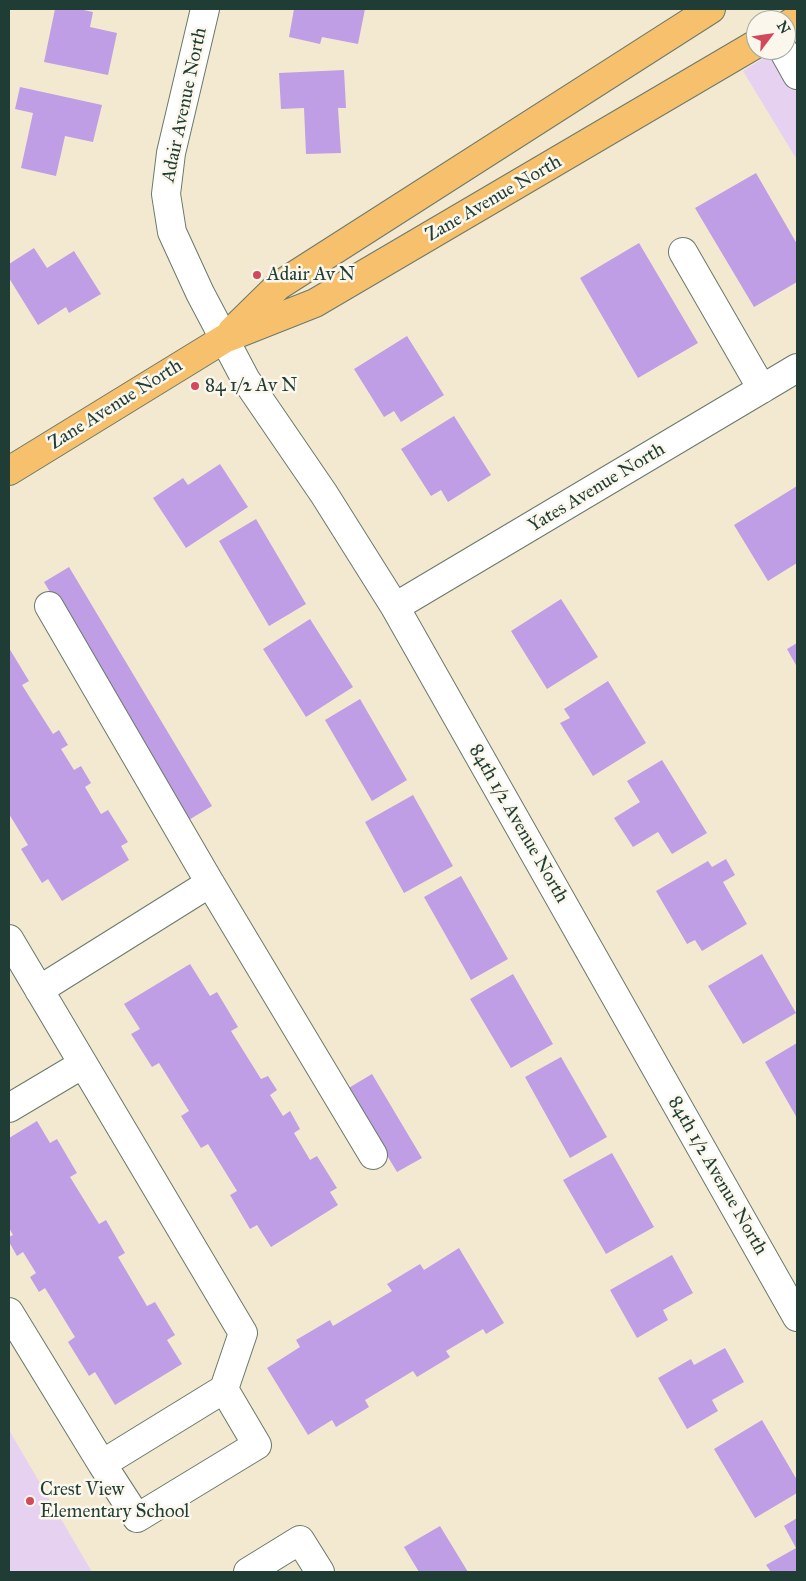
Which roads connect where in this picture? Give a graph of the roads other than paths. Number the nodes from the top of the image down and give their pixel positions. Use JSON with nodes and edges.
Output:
{"nodes":[{"id":1,"x":205,"y":9,"type":"edge"},
{"id":2,"x":711,"y":9,"type":"edge"},
{"id":3,"x":746,"y":50,"type":"edge"},
{"id":4,"x":789,"y":60,"type":"edge"},
{"id":5,"x":797,"y":75,"type":"edge"},
{"id":6,"x":683,"y":252,"type":"dead end"},
{"id":7,"x":224,"y":339,"type":"junction"},
{"id":8,"x":797,"y":368,"type":"edge"},
{"id":9,"x":762,"y":389,"type":"junction"},
{"id":10,"x":9,"y":471,"type":"edge"},
{"id":11,"x":49,"y":606,"type":"dead end"},
{"id":12,"x":395,"y":607,"type":"junction"},
{"id":13,"x":210,"y":883,"type":"junction"},
{"id":14,"x":9,"y":939,"type":"edge"},
{"id":15,"x":39,"y":990,"type":"junction"},
{"id":16,"x":83,"y":1064,"type":"junction"},
{"id":17,"x":9,"y":1108,"type":"edge"},
{"id":18,"x":373,"y":1155,"type":"dead end"},
{"id":19,"x":9,"y":1312,"type":"edge"},
{"id":20,"x":797,"y":1317,"type":"edge"},
{"id":21,"x":224,"y":1389,"type":"junction"},
{"id":22,"x":102,"y":1464,"type":"junction"},
{"id":23,"x":248,"y":1572,"type":"edge"},
{"id":24,"x":320,"y":1572,"type":"edge"}],
"edges":[{"from":1,"to":7,"type":"street","name":"Adair Avenue North"},
{"from":2,"to":7,"type":"main road","name":"Zane Avenue North"},
{"from":3,"to":7,"type":"main road","name":"Zane Avenue North"},
{"from":4,"to":5,"type":"street"},
{"from":6,"to":9,"type":"street"},
{"from":7,"to":10,"type":"main road","name":"Zane Avenue North"},
{"from":7,"to":12,"type":"street","name":"84th 1/2 Avenue North"},
{"from":8,"to":9,"type":"street","name":"Yates Avenue North"},
{"from":9,"to":12,"type":"street","name":"Yates Avenue North"},
{"from":11,"to":13,"type":"street"},
{"from":12,"to":20,"type":"street","name":"84th 1/2 Avenue North"},
{"from":13,"to":15,"type":"street"},
{"from":13,"to":18,"type":"street"},
{"from":14,"to":15,"type":"street"},
{"from":15,"to":16,"type":"street"},
{"from":16,"to":17,"type":"street"},
{"from":16,"to":21,"type":"street"},
{"from":19,"to":22,"type":"street"},
{"from":21,"to":22,"type":"street"},
{"from":21,"to":22,"type":"street"},
{"from":23,"to":24,"type":"street"}]}
